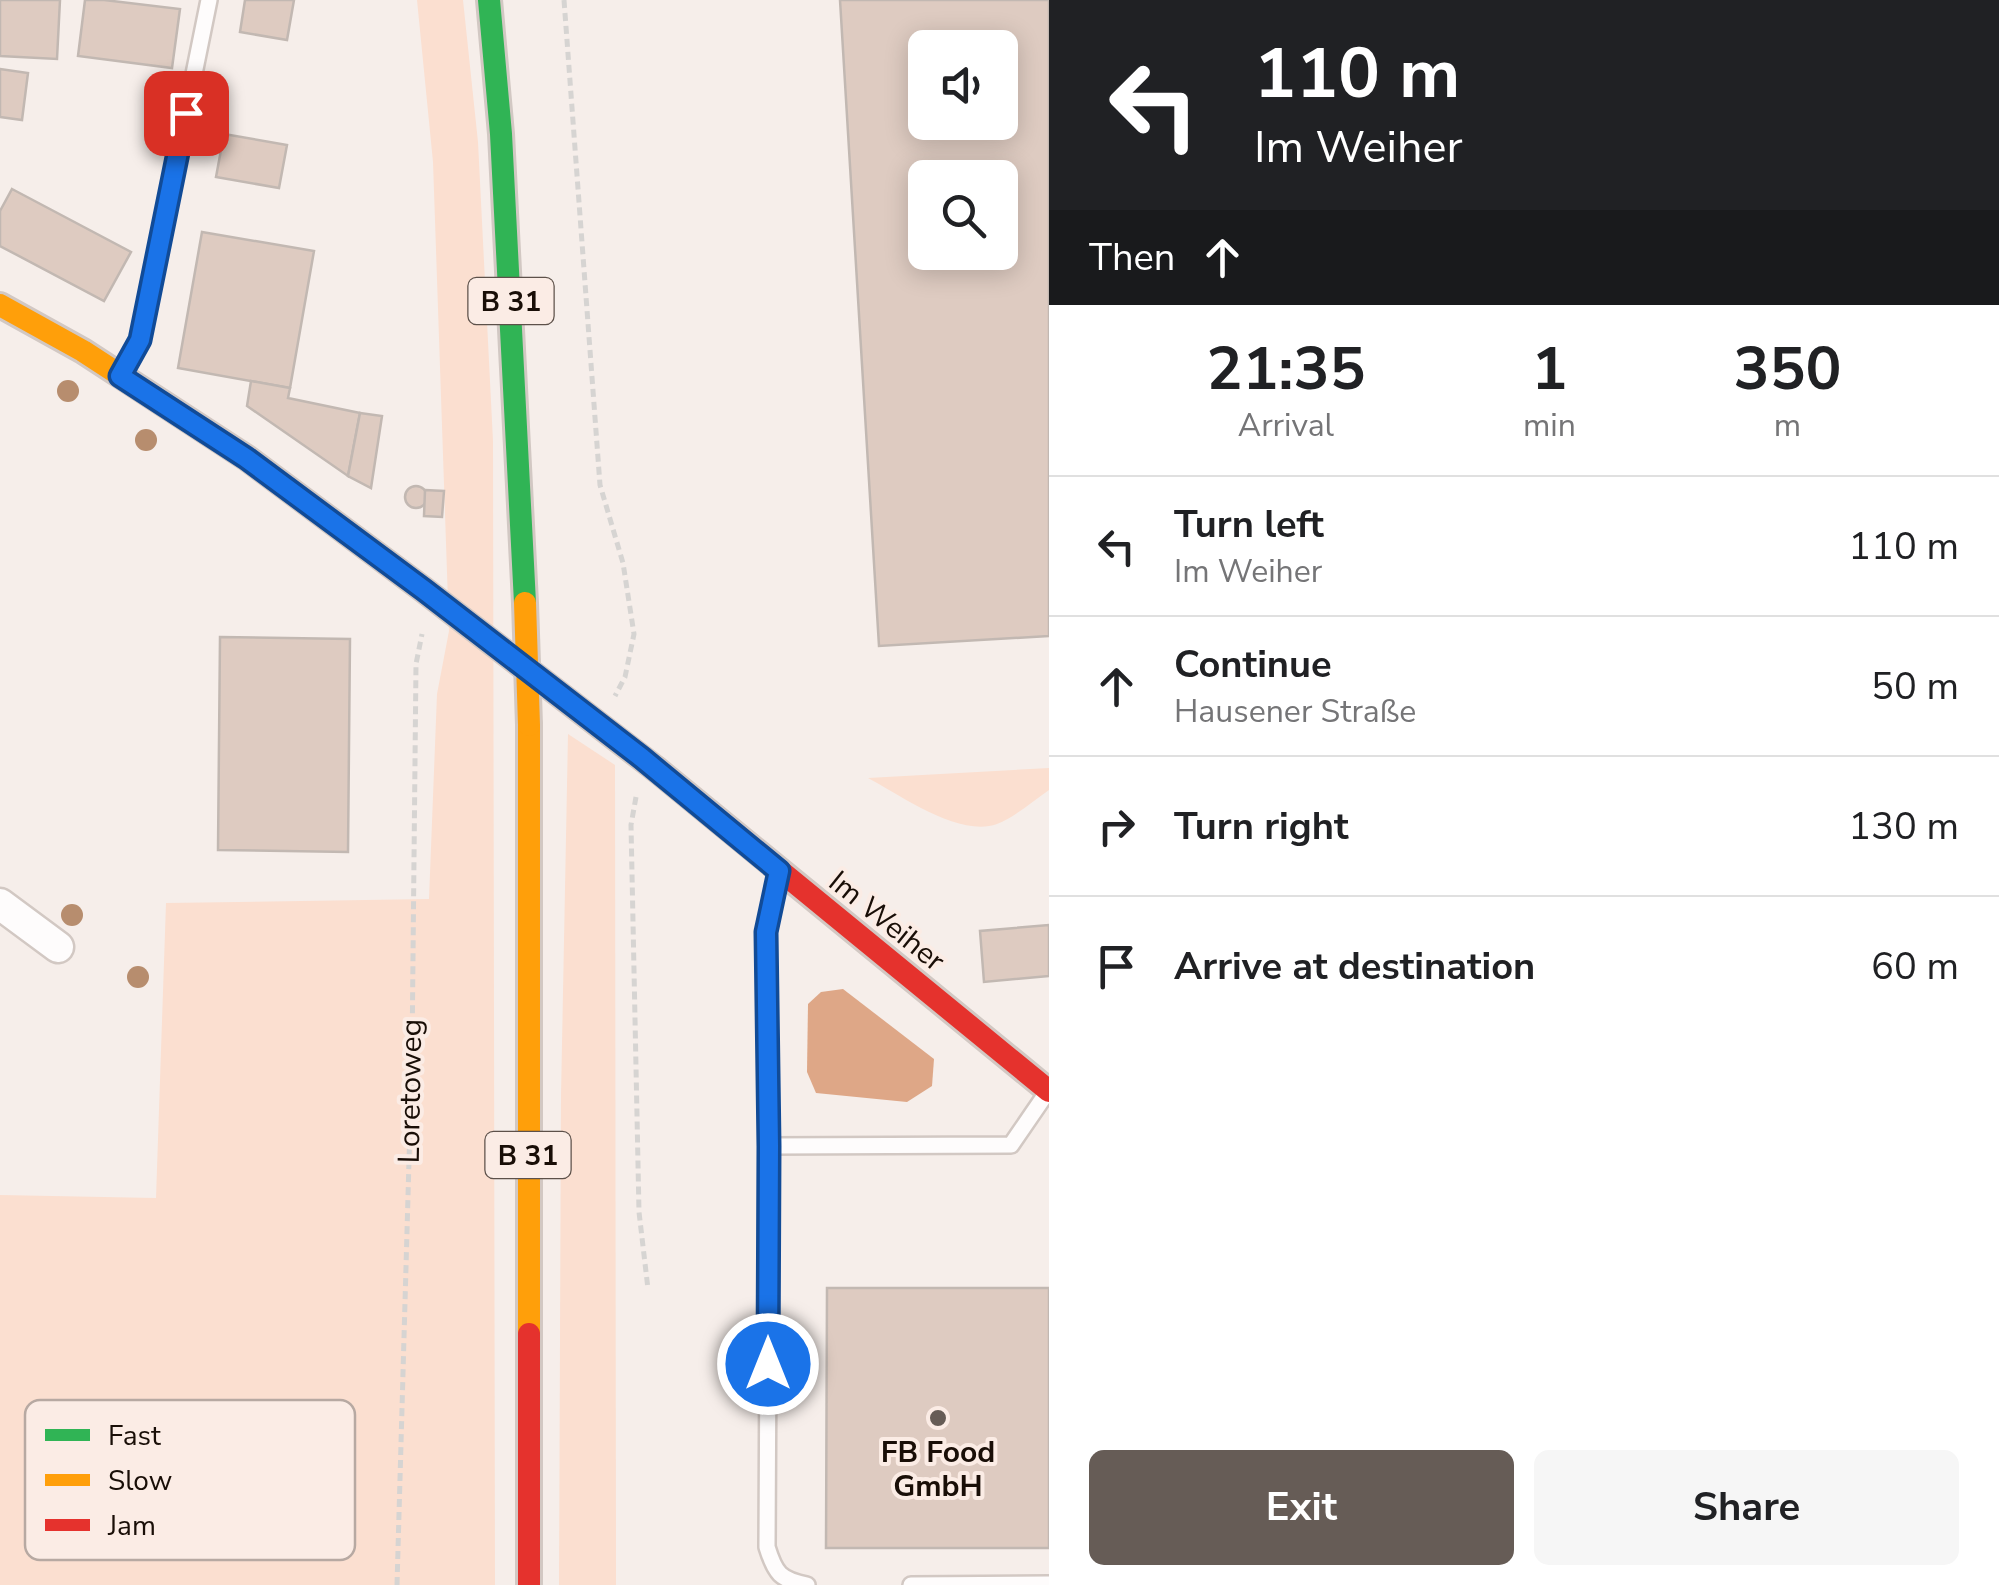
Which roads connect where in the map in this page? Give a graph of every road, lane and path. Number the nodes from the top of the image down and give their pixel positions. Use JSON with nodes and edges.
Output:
{"nodes":[{"id":1,"x":209,"y":0,"type":"edge"},
{"id":2,"x":489,"y":0,"type":"edge"},
{"id":3,"x":564,"y":0,"type":"edge"},
{"id":4,"x":0,"y":305,"type":"edge"},
{"id":5,"x":120,"y":376,"type":"junction"},
{"id":6,"x":440,"y":603,"type":"junction"},
{"id":7,"x":594,"y":721,"type":"junction"},
{"id":8,"x":631,"y":825,"type":"dead end"},
{"id":9,"x":779,"y":871,"type":"junction"},
{"id":10,"x":0,"y":904,"type":"edge"},
{"id":11,"x":58,"y":947,"type":"dead end"},
{"id":12,"x":1049,"y":1091,"type":"edge"},
{"id":13,"x":769,"y":1146,"type":"junction"},
{"id":14,"x":648,"y":1288,"type":"dead end"},
{"id":15,"x":1049,"y":1584,"type":"edge"},
{"id":16,"x":397,"y":1585,"type":"edge"},
{"id":17,"x":529,"y":1585,"type":"edge"},
{"id":18,"x":807,"y":1585,"type":"edge"},
{"id":19,"x":911,"y":1585,"type":"edge"}],
"edges":[{"from":1,"to":5,"type":"lane"},
{"from":2,"to":17,"type":"main road","number":"B 31","bridge":true},
{"from":3,"to":7,"type":"path"},
{"from":4,"to":5,"type":"main road","name":"Im Weiher"},
{"from":5,"to":6,"type":"main road","name":"Im Weiher"},
{"from":6,"to":7,"type":"main road","name":"Im Weiher"},
{"from":6,"to":16,"type":"path","name":"Loretoweg"},
{"from":7,"to":9,"type":"main road","name":"Im Weiher"},
{"from":8,"to":14,"type":"path"},
{"from":9,"to":12,"type":"main road","name":"Im Weiher"},
{"from":9,"to":13,"type":"lane"},
{"from":10,"to":11,"type":"street"},
{"from":12,"to":13,"type":"lane"},
{"from":13,"to":18,"type":"lane"},
{"from":15,"to":19,"type":"lane"}]}
